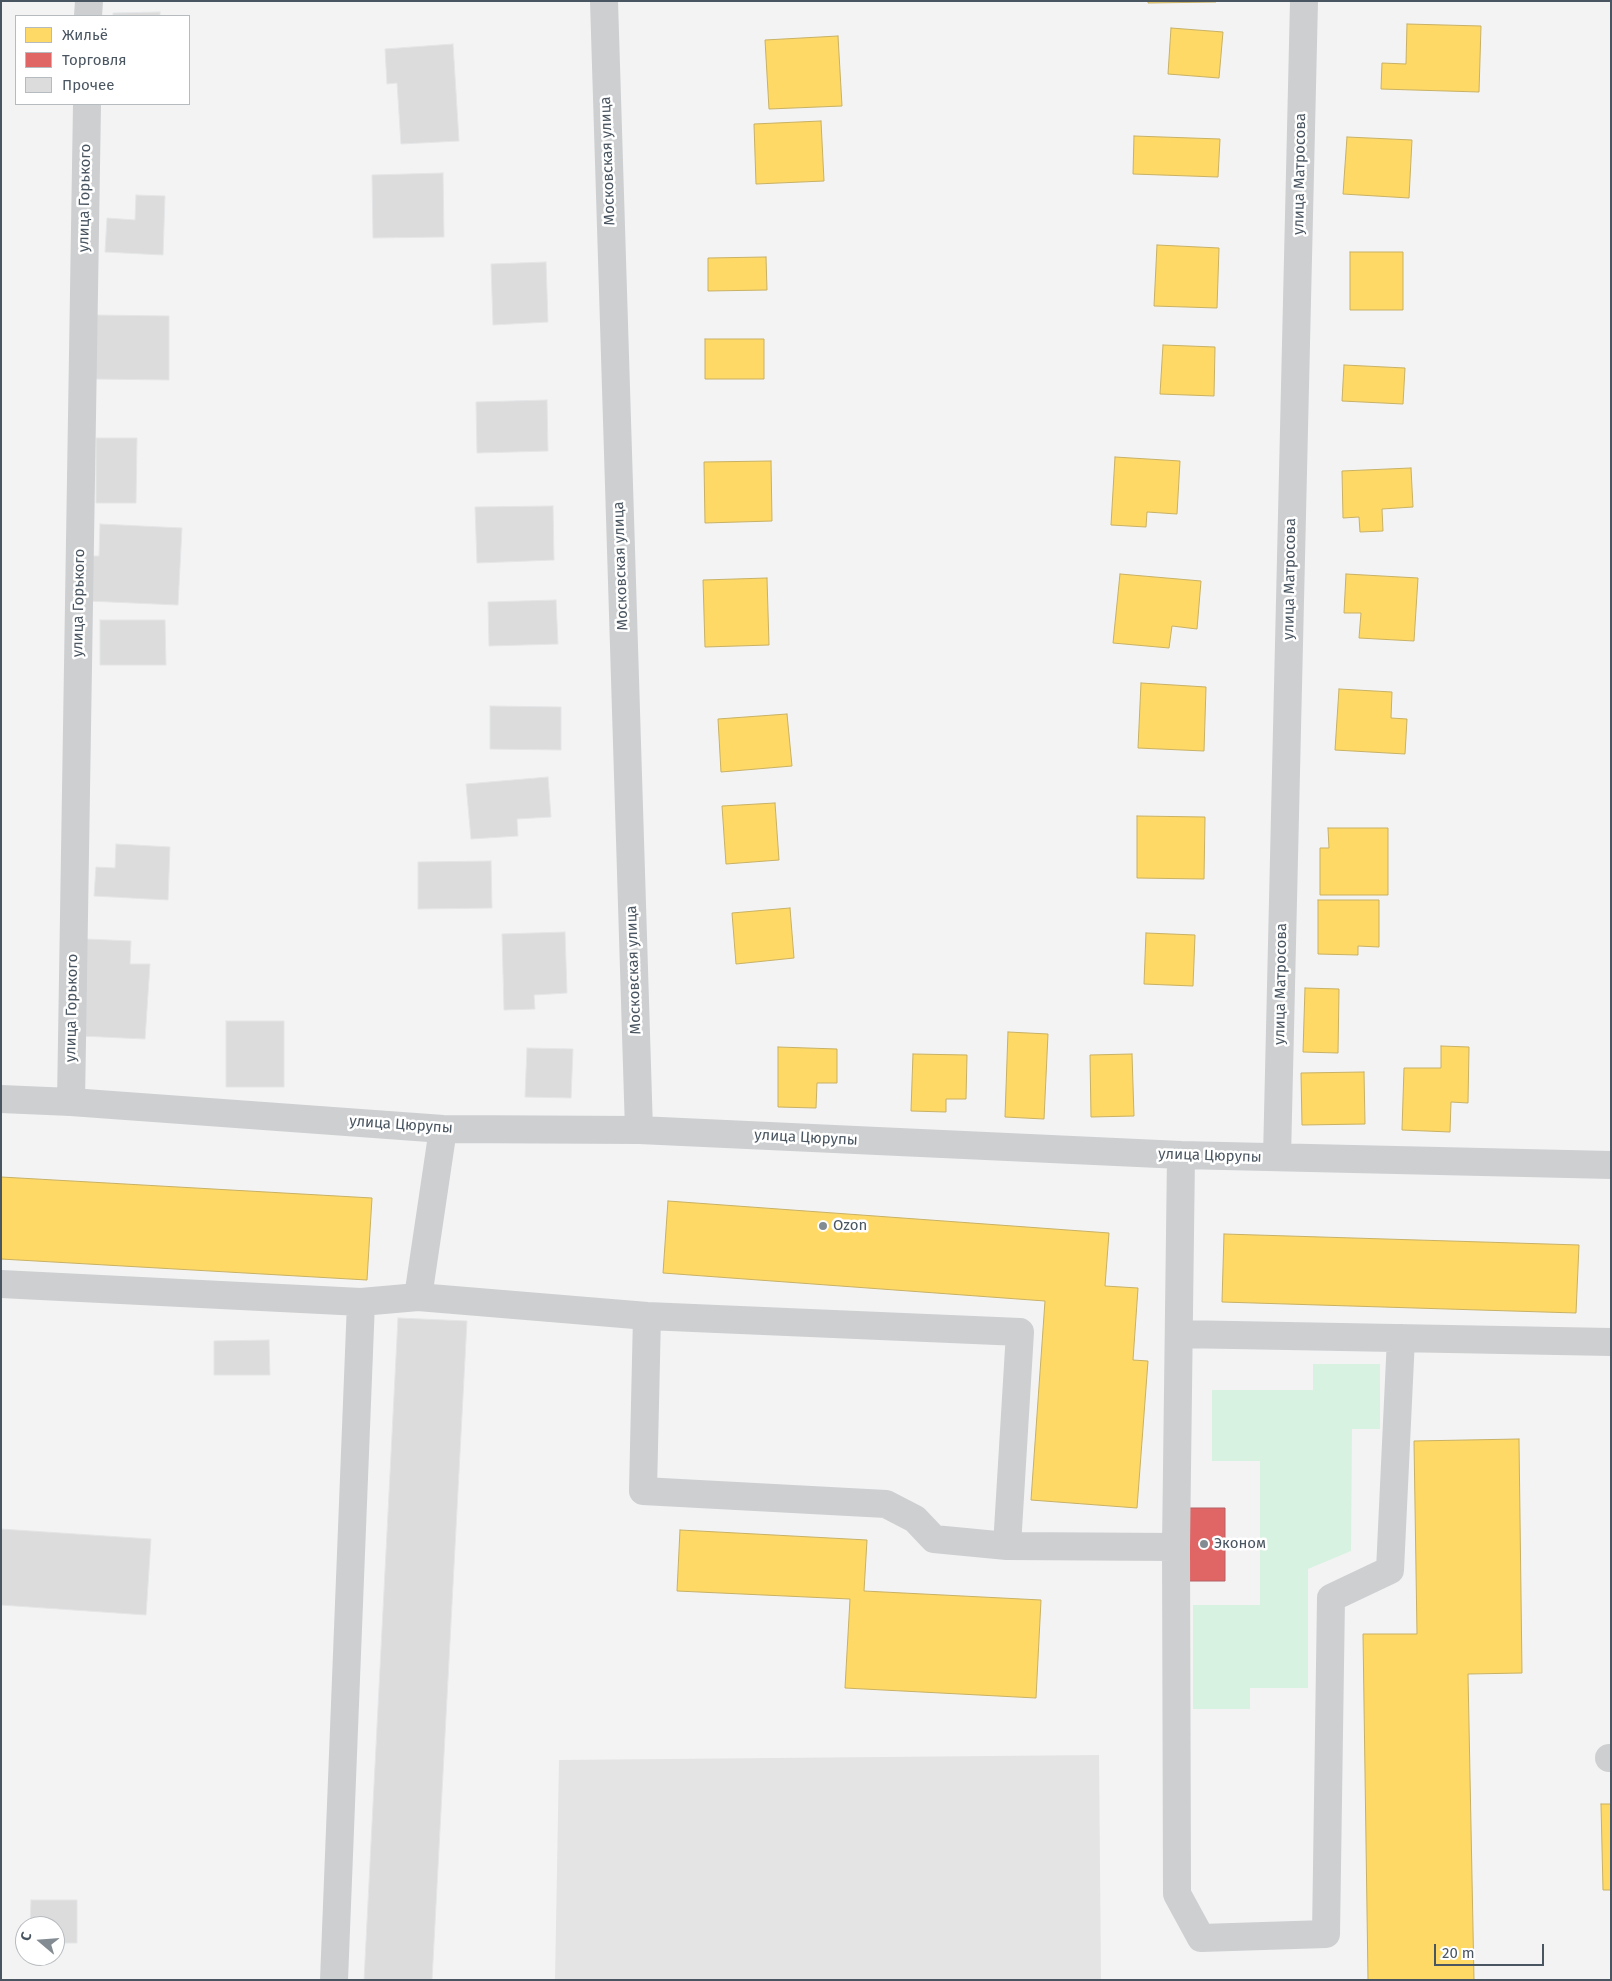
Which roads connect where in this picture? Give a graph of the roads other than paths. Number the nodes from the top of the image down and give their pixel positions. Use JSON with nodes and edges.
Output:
{"nodes":[{"id":1,"x":89,"y":1,"type":"edge"},
{"id":2,"x":604,"y":1,"type":"edge"},
{"id":3,"x":1304,"y":1,"type":"edge"},
{"id":4,"x":88,"y":15,"type":"edge"},
{"id":5,"x":87,"y":105,"type":"edge"},
{"id":6,"x":1,"y":1099,"type":"edge"},
{"id":7,"x":71,"y":1102,"type":"junction"},
{"id":8,"x":443,"y":1129,"type":"junction"},
{"id":9,"x":639,"y":1130,"type":"junction"},
{"id":10,"x":1181,"y":1155,"type":"junction"},
{"id":11,"x":1277,"y":1157,"type":"junction"},
{"id":12,"x":1611,"y":1165,"type":"edge"},
{"id":13,"x":1,"y":1284,"type":"edge"},
{"id":14,"x":418,"y":1296,"type":"junction"},
{"id":15,"x":361,"y":1302,"type":"junction"},
{"id":16,"x":647,"y":1316,"type":"junction"},
{"id":17,"x":1179,"y":1334,"type":"junction"},
{"id":18,"x":1401,"y":1338,"type":"junction"},
{"id":19,"x":1611,"y":1342,"type":"edge"},
{"id":20,"x":1006,"y":1546,"type":"junction"},
{"id":21,"x":1176,"y":1547,"type":"junction"},
{"id":22,"x":334,"y":1980,"type":"edge"}],
"edges":[{"from":1,"to":4,"type":"street"},
{"from":2,"to":9,"type":"street","name":"Московская улица"},
{"from":3,"to":11,"type":"street","name":"улица Матросова"},
{"from":5,"to":7,"type":"street","name":"улица Горького"},
{"from":6,"to":7,"type":"street","name":"улица Цюрупы"},
{"from":7,"to":8,"type":"street","name":"улица Цюрупы"},
{"from":8,"to":9,"type":"street","name":"улица Цюрупы"},
{"from":8,"to":14,"type":"street"},
{"from":9,"to":10,"type":"street","name":"улица Цюрупы"},
{"from":10,"to":11,"type":"street","name":"улица Цюрупы"},
{"from":10,"to":17,"type":"street"},
{"from":11,"to":12,"type":"street","name":"улица Цюрупы"},
{"from":13,"to":15,"type":"street"},
{"from":14,"to":15,"type":"street"},
{"from":14,"to":16,"type":"street"},
{"from":15,"to":22,"type":"street"},
{"from":16,"to":20,"type":"street"},
{"from":16,"to":20,"type":"street"},
{"from":17,"to":18,"type":"street"},
{"from":17,"to":21,"type":"street"},
{"from":18,"to":19,"type":"street"},
{"from":18,"to":21,"type":"street"},
{"from":20,"to":21,"type":"street"}]}
